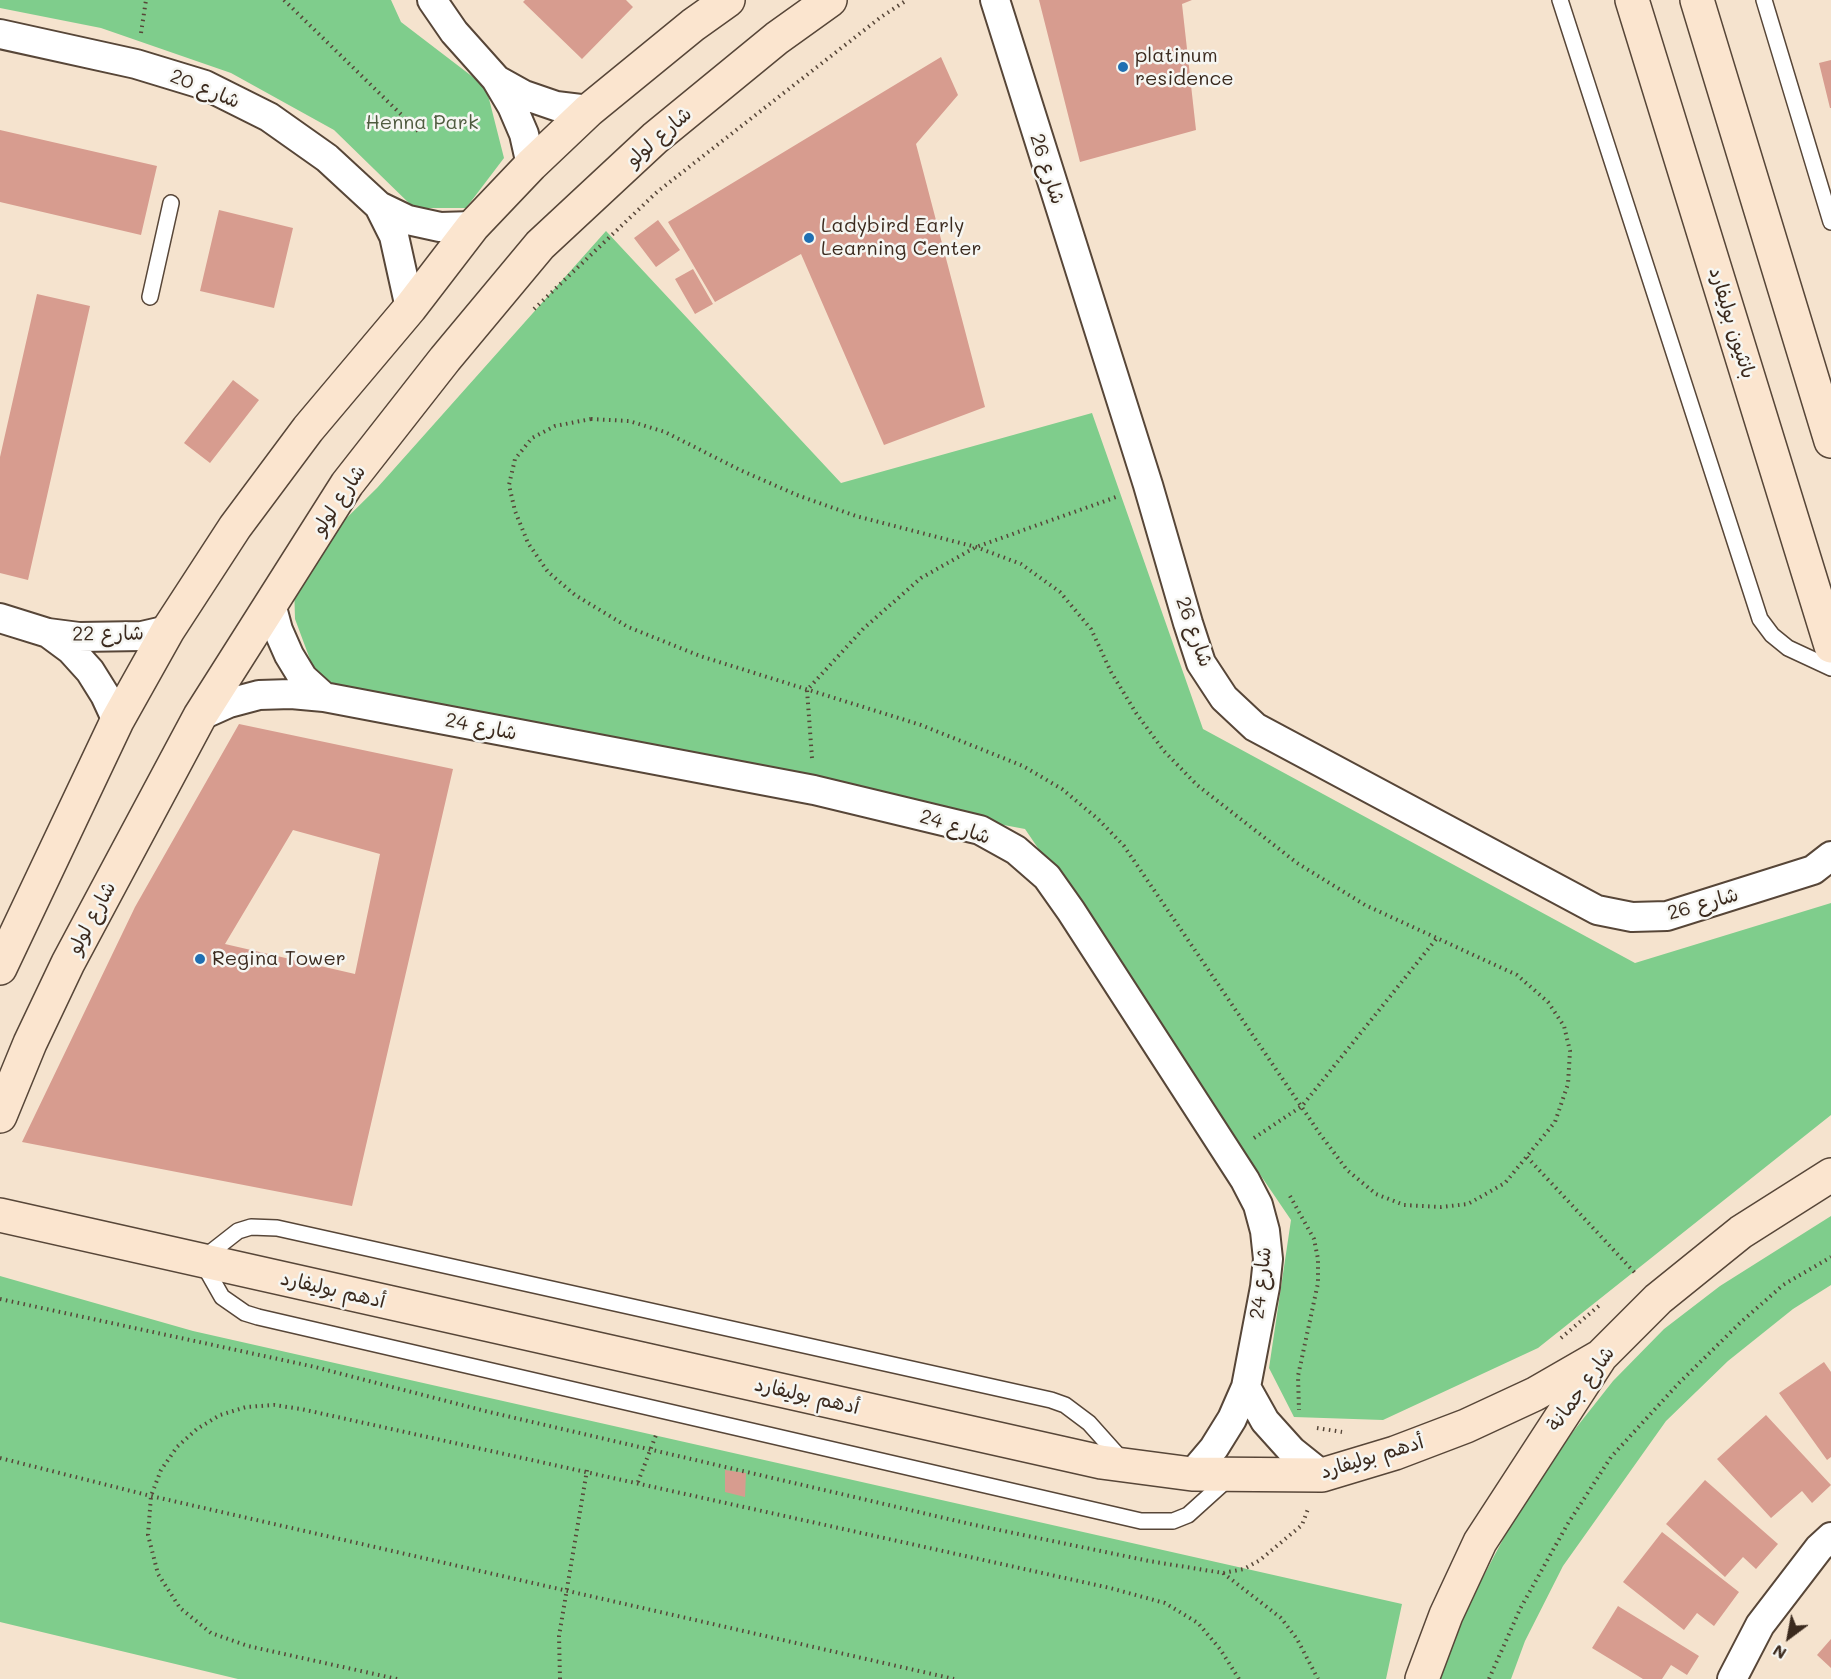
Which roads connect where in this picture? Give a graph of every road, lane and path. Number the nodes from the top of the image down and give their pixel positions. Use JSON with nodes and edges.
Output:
{"nodes":[{"id":1,"x":284,"y":0,"type":"edge"},
{"id":2,"x":432,"y":0,"type":"edge"},
{"id":3,"x":830,"y":0,"type":"edge"},
{"id":4,"x":907,"y":0,"type":"edge"},
{"id":5,"x":1560,"y":0,"type":"edge"},
{"id":6,"x":1632,"y":0,"type":"edge"},
{"id":7,"x":1697,"y":0,"type":"edge"},
{"id":8,"x":1764,"y":0,"type":"edge"},
{"id":9,"x":993,"y":2,"type":"edge"},
{"id":10,"x":706,"y":9,"type":"edge"},
{"id":11,"x":0,"y":34,"type":"edge"},
{"id":12,"x":496,"y":79,"type":"junction"},
{"id":13,"x":589,"y":110,"type":"junction"},
{"id":14,"x":418,"y":131,"type":"dead end"},
{"id":15,"x":531,"y":165,"type":"junction"},
{"id":16,"x":171,"y":203,"type":"dead end"},
{"id":17,"x":379,"y":206,"type":"junction"},
{"id":18,"x":1831,"y":222,"type":"edge"},
{"id":19,"x":473,"y":226,"type":"junction"},
{"id":20,"x":150,"y":297,"type":"dead end"},
{"id":21,"x":410,"y":308,"type":"junction"},
{"id":22,"x":529,"y":313,"type":"dead end"},
{"id":23,"x":1831,"y":441,"type":"edge"},
{"id":24,"x":1148,"y":485,"type":"junction"},
{"id":25,"x":976,"y":547,"type":"junction"},
{"id":26,"x":271,"y":604,"type":"junction"},
{"id":27,"x":0,"y":618,"type":"edge"},
{"id":28,"x":168,"y":630,"type":"junction"},
{"id":29,"x":48,"y":633,"type":"junction"},
{"id":30,"x":1831,"y":646,"type":"edge"},
{"id":31,"x":1831,"y":668,"type":"edge"},
{"id":32,"x":807,"y":690,"type":"junction"},
{"id":33,"x":324,"y":697,"type":"junction"},
{"id":34,"x":200,"y":716,"type":"junction"},
{"id":35,"x":117,"y":721,"type":"junction"},
{"id":36,"x":814,"y":790,"type":"junction"},
{"id":37,"x":1825,"y":866,"type":"edge"},
{"id":38,"x":1437,"y":938,"type":"junction"},
{"id":39,"x":0,"y":969,"type":"edge"},
{"id":40,"x":1302,"y":1106,"type":"junction"},
{"id":41,"x":0,"y":1116,"type":"edge"},
{"id":42,"x":1527,"y":1157,"type":"junction"},
{"id":43,"x":1230,"y":1158,"type":"junction"},
{"id":44,"x":1831,"y":1175,"type":"edge"},
{"id":45,"x":0,"y":1215,"type":"edge"},
{"id":46,"x":1831,"y":1257,"type":"edge"},
{"id":47,"x":201,"y":1260,"type":"junction"},
{"id":48,"x":0,"y":1299,"type":"edge"},
{"id":49,"x":1658,"y":1299,"type":"junction"},
{"id":50,"x":1601,"y":1356,"type":"junction"},
{"id":51,"x":1246,"y":1387,"type":"junction"},
{"id":52,"x":666,"y":1411,"type":"junction"},
{"id":53,"x":651,"y":1449,"type":"junction"},
{"id":54,"x":0,"y":1458,"type":"edge"},
{"id":55,"x":1129,"y":1467,"type":"junction"},
{"id":56,"x":586,"y":1470,"type":"junction"},
{"id":57,"x":1192,"y":1474,"type":"junction"},
{"id":58,"x":1232,"y":1474,"type":"junction"},
{"id":59,"x":1323,"y":1475,"type":"junction"},
{"id":60,"x":638,"y":1482,"type":"junction"},
{"id":61,"x":151,"y":1496,"type":"junction"},
{"id":62,"x":1831,"y":1537,"type":"edge"},
{"id":63,"x":1223,"y":1573,"type":"junction"},
{"id":64,"x":566,"y":1590,"type":"junction"},
{"id":65,"x":397,"y":1679,"type":"edge"},
{"id":66,"x":560,"y":1679,"type":"edge"},
{"id":67,"x":954,"y":1679,"type":"edge"},
{"id":68,"x":1239,"y":1679,"type":"edge"},
{"id":69,"x":1318,"y":1679,"type":"edge"},
{"id":70,"x":1422,"y":1679,"type":"edge"},
{"id":71,"x":1489,"y":1679,"type":"edge"},
{"id":72,"x":1732,"y":1679,"type":"edge"}],
"edges":[{"from":1,"to":14,"type":"path"},
{"from":2,"to":12,"type":"street"},
{"from":3,"to":26,"type":"street","name":"شارع لولو"},
{"from":4,"to":22,"type":"path"},
{"from":5,"to":31,"type":"lane"},
{"from":6,"to":30,"type":"street","name":"بانثيون بوليفارد"},
{"from":7,"to":23,"type":"street"},
{"from":8,"to":18,"type":"lane"},
{"from":9,"to":24,"type":"street","name":"شارع 26"},
{"from":10,"to":13,"type":"street"},
{"from":11,"to":17,"type":"street","name":"شارع 20"},
{"from":12,"to":13,"type":"street"},
{"from":12,"to":15,"type":"street"},
{"from":13,"to":15,"type":"street"},
{"from":15,"to":19,"type":"street"},
{"from":16,"to":20,"type":"lane"},
{"from":17,"to":19,"type":"street","name":"شارع 20"},
{"from":17,"to":21,"type":"street","name":"شارع 20"},
{"from":19,"to":21,"type":"street"},
{"from":21,"to":28,"type":"street"},
{"from":24,"to":25,"type":"path"},
{"from":24,"to":37,"type":"street","name":"شارع 26"},
{"from":25,"to":32,"type":"path"},
{"from":25,"to":32,"type":"path"},
{"from":25,"to":38,"type":"path"},
{"from":26,"to":33,"type":"street"},
{"from":26,"to":34,"type":"street","name":"شارع لولو"},
{"from":27,"to":29,"type":"street","name":"شارع 22"},
{"from":28,"to":29,"type":"street","name":"شارع 22"},
{"from":28,"to":35,"type":"street"},
{"from":29,"to":35,"type":"street","name":"شارع 22"},
{"from":32,"to":36,"type":"path"},
{"from":32,"to":40,"type":"path"},
{"from":33,"to":34,"type":"street","name":"شارع 24"},
{"from":33,"to":36,"type":"street","name":"شارع 24"},
{"from":34,"to":41,"type":"street","name":"شارع لولو"},
{"from":35,"to":39,"type":"street"},
{"from":36,"to":43,"type":"street","name":"شارع 24"},
{"from":38,"to":40,"type":"path"},
{"from":38,"to":42,"type":"path"},
{"from":40,"to":42,"type":"path"},
{"from":40,"to":43,"type":"path"},
{"from":42,"to":49,"type":"path"},
{"from":43,"to":51,"type":"street","name":"شارع 24"},
{"from":44,"to":49,"type":"street","name":"شارع جمانة"},
{"from":45,"to":47,"type":"street","name":"أدهم بوليفارد"},
{"from":46,"to":71,"type":"path"},
{"from":47,"to":52,"type":"lane"},
{"from":47,"to":55,"type":"street","name":"أدهم بوليفارد"},
{"from":47,"to":55,"type":"lane"},
{"from":48,"to":53,"type":"path"},
{"from":49,"to":50,"type":"street","name":"شارع جمانة"},
{"from":50,"to":59,"type":"street","name":"أدهم بوليفارد"},
{"from":50,"to":70,"type":"street","name":"شارع جمانة"},
{"from":51,"to":57,"type":"street","name":"شارع 24"},
{"from":51,"to":59,"type":"street"},
{"from":52,"to":53,"type":"path"},
{"from":52,"to":58,"type":"lane"},
{"from":53,"to":60,"type":"path"},
{"from":53,"to":63,"type":"path"},
{"from":54,"to":61,"type":"path"},
{"from":55,"to":57,"type":"street","name":"أدهم بوليفارد"},
{"from":56,"to":60,"type":"path"},
{"from":56,"to":61,"type":"path"},
{"from":56,"to":64,"type":"path"},
{"from":57,"to":58,"type":"street","name":"أدهم بوليفارد"},
{"from":58,"to":59,"type":"street","name":"أدهم بوليفارد"},
{"from":59,"to":63,"type":"path"},
{"from":60,"to":68,"type":"path"},
{"from":61,"to":64,"type":"path"},
{"from":61,"to":65,"type":"path"},
{"from":62,"to":72,"type":"street"},
{"from":63,"to":69,"type":"path"},
{"from":64,"to":66,"type":"path"},
{"from":64,"to":67,"type":"path"}]}
